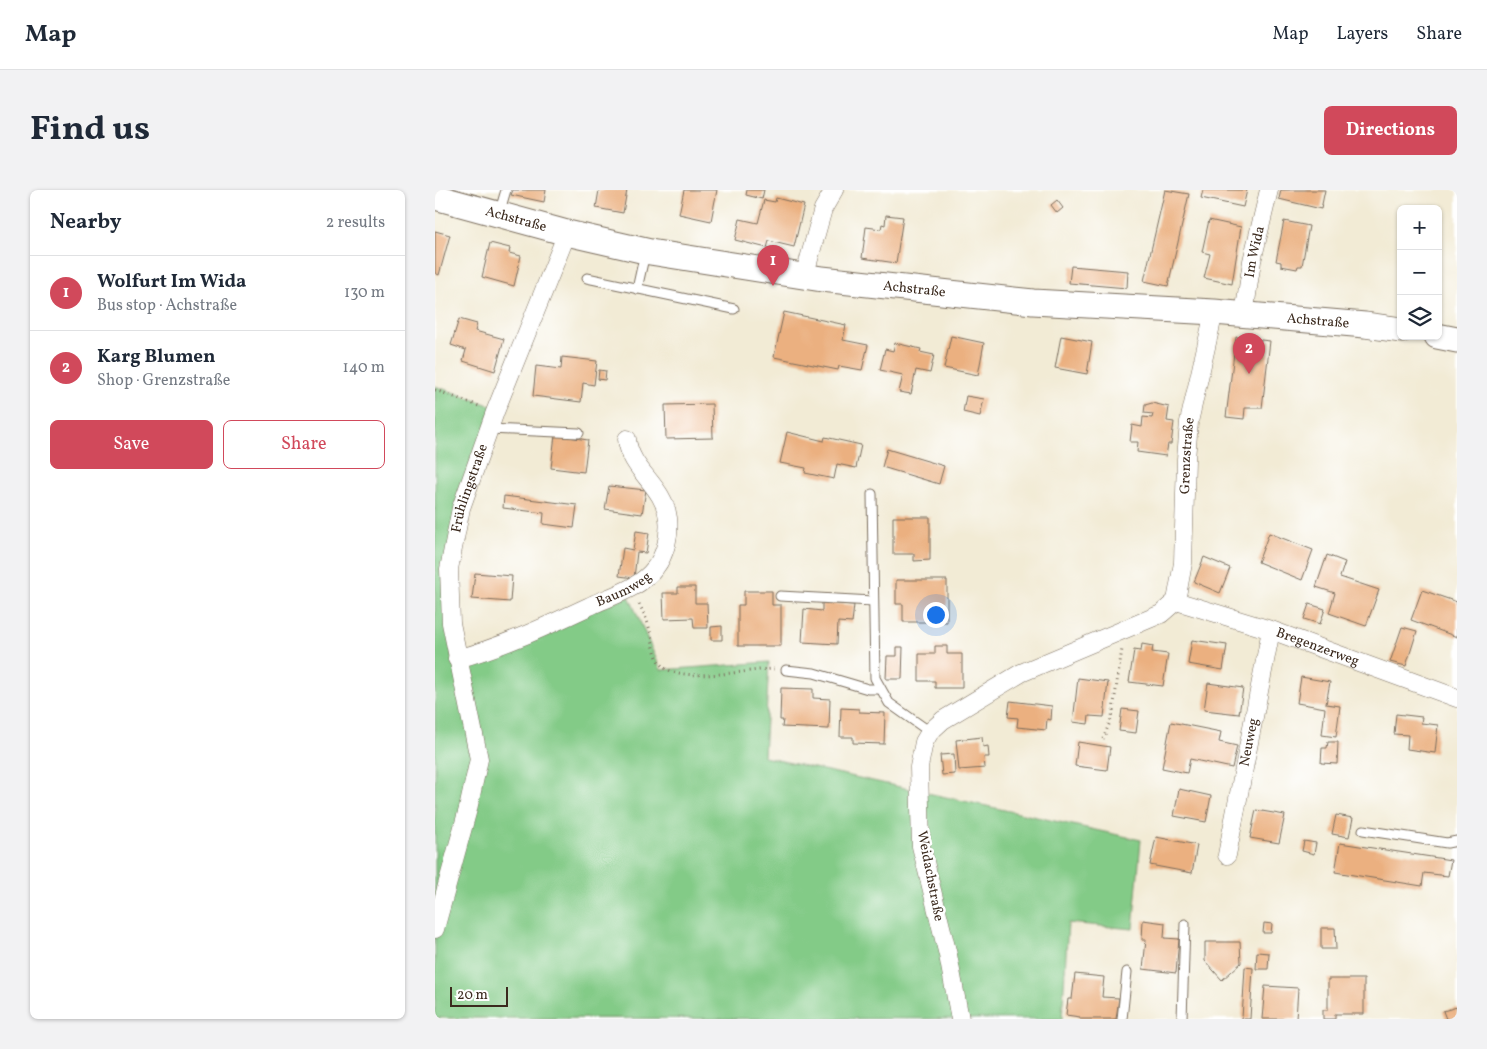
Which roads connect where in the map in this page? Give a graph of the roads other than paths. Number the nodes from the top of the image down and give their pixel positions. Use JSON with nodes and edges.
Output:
{"nodes":[{"id":1,"x":506,"y":190,"type":"edge"},
{"id":2,"x":834,"y":190,"type":"edge"},
{"id":3,"x":1269,"y":190,"type":"edge"},
{"id":4,"x":435,"y":197,"type":"edge"},
{"id":5,"x":499,"y":214,"type":"junction"},
{"id":6,"x":567,"y":233,"type":"junction"},
{"id":7,"x":645,"y":250,"type":"junction"},
{"id":8,"x":804,"y":277,"type":"junction"},
{"id":9,"x":587,"y":278,"type":"dead end"},
{"id":10,"x":637,"y":289,"type":"junction"},
{"id":11,"x":734,"y":309,"type":"dead end"},
{"id":12,"x":1214,"y":312,"type":"junction"},
{"id":13,"x":1244,"y":315,"type":"junction"},
{"id":14,"x":1397,"y":329,"type":"edge"},
{"id":15,"x":1442,"y":337,"type":"edge"},
{"id":16,"x":1457,"y":340,"type":"edge"},
{"id":17,"x":489,"y":429,"type":"junction"},
{"id":18,"x":579,"y":432,"type":"dead end"},
{"id":19,"x":627,"y":439,"type":"dead end"},
{"id":20,"x":872,"y":494,"type":"dead end"},
{"id":21,"x":780,"y":596,"type":"dead end"},
{"id":22,"x":873,"y":601,"type":"junction"},
{"id":23,"x":1176,"y":601,"type":"junction"},
{"id":24,"x":1271,"y":630,"type":"junction"},
{"id":25,"x":457,"y":659,"type":"junction"},
{"id":26,"x":786,"y":670,"type":"road end"},
{"id":27,"x":879,"y":689,"type":"junction"},
{"id":28,"x":1457,"y":698,"type":"edge"},
{"id":29,"x":930,"y":732,"type":"junction"},
{"id":30,"x":1363,"y":830,"type":"dead end"},
{"id":31,"x":1457,"y":841,"type":"edge"},
{"id":32,"x":1227,"y":855,"type":"dead end"},
{"id":33,"x":1185,"y":924,"type":"dead end"},
{"id":34,"x":435,"y":929,"type":"edge"},
{"id":35,"x":1127,"y":972,"type":"dead end"},
{"id":36,"x":960,"y":1019,"type":"edge"},
{"id":37,"x":1122,"y":1019,"type":"edge"},
{"id":38,"x":1182,"y":1019,"type":"edge"}],
"edges":[{"from":1,"to":5,"type":"lane"},
{"from":2,"to":8,"type":"street"},
{"from":3,"to":13,"type":"street","name":"Im Wida"},
{"from":4,"to":5,"type":"main road","name":"Achstraße"},
{"from":5,"to":6,"type":"main road","name":"Achstraße"},
{"from":6,"to":7,"type":"main road","name":"Achstraße"},
{"from":6,"to":17,"type":"street","name":"Frühlingstraße"},
{"from":7,"to":8,"type":"main road","name":"Achstraße"},
{"from":7,"to":10,"type":"lane"},
{"from":8,"to":12,"type":"main road","name":"Achstraße"},
{"from":9,"to":10,"type":"lane"},
{"from":10,"to":11,"type":"lane"},
{"from":12,"to":13,"type":"main road","name":"Achstraße"},
{"from":12,"to":23,"type":"street","name":"Grenzstraße"},
{"from":13,"to":14,"type":"main road","name":"Achstraße"},
{"from":15,"to":16,"type":"main road"},
{"from":17,"to":18,"type":"lane"},
{"from":17,"to":25,"type":"street","name":"Frühlingstraße"},
{"from":19,"to":25,"type":"street","name":"Baumweg"},
{"from":20,"to":22,"type":"lane"},
{"from":21,"to":22,"type":"lane"},
{"from":22,"to":27,"type":"lane"},
{"from":23,"to":24,"type":"street","name":"Bregenzerweg"},
{"from":23,"to":29,"type":"street"},
{"from":24,"to":28,"type":"street","name":"Bregenzerweg"},
{"from":24,"to":32,"type":"street","name":"Neuweg"},
{"from":25,"to":34,"type":"street","name":"Frühlingstraße"},
{"from":26,"to":27,"type":"lane"},
{"from":27,"to":29,"type":"lane"},
{"from":29,"to":36,"type":"street","name":"Weidachstraße"},
{"from":30,"to":31,"type":"lane"},
{"from":33,"to":38,"type":"lane"},
{"from":35,"to":37,"type":"lane"}]}
